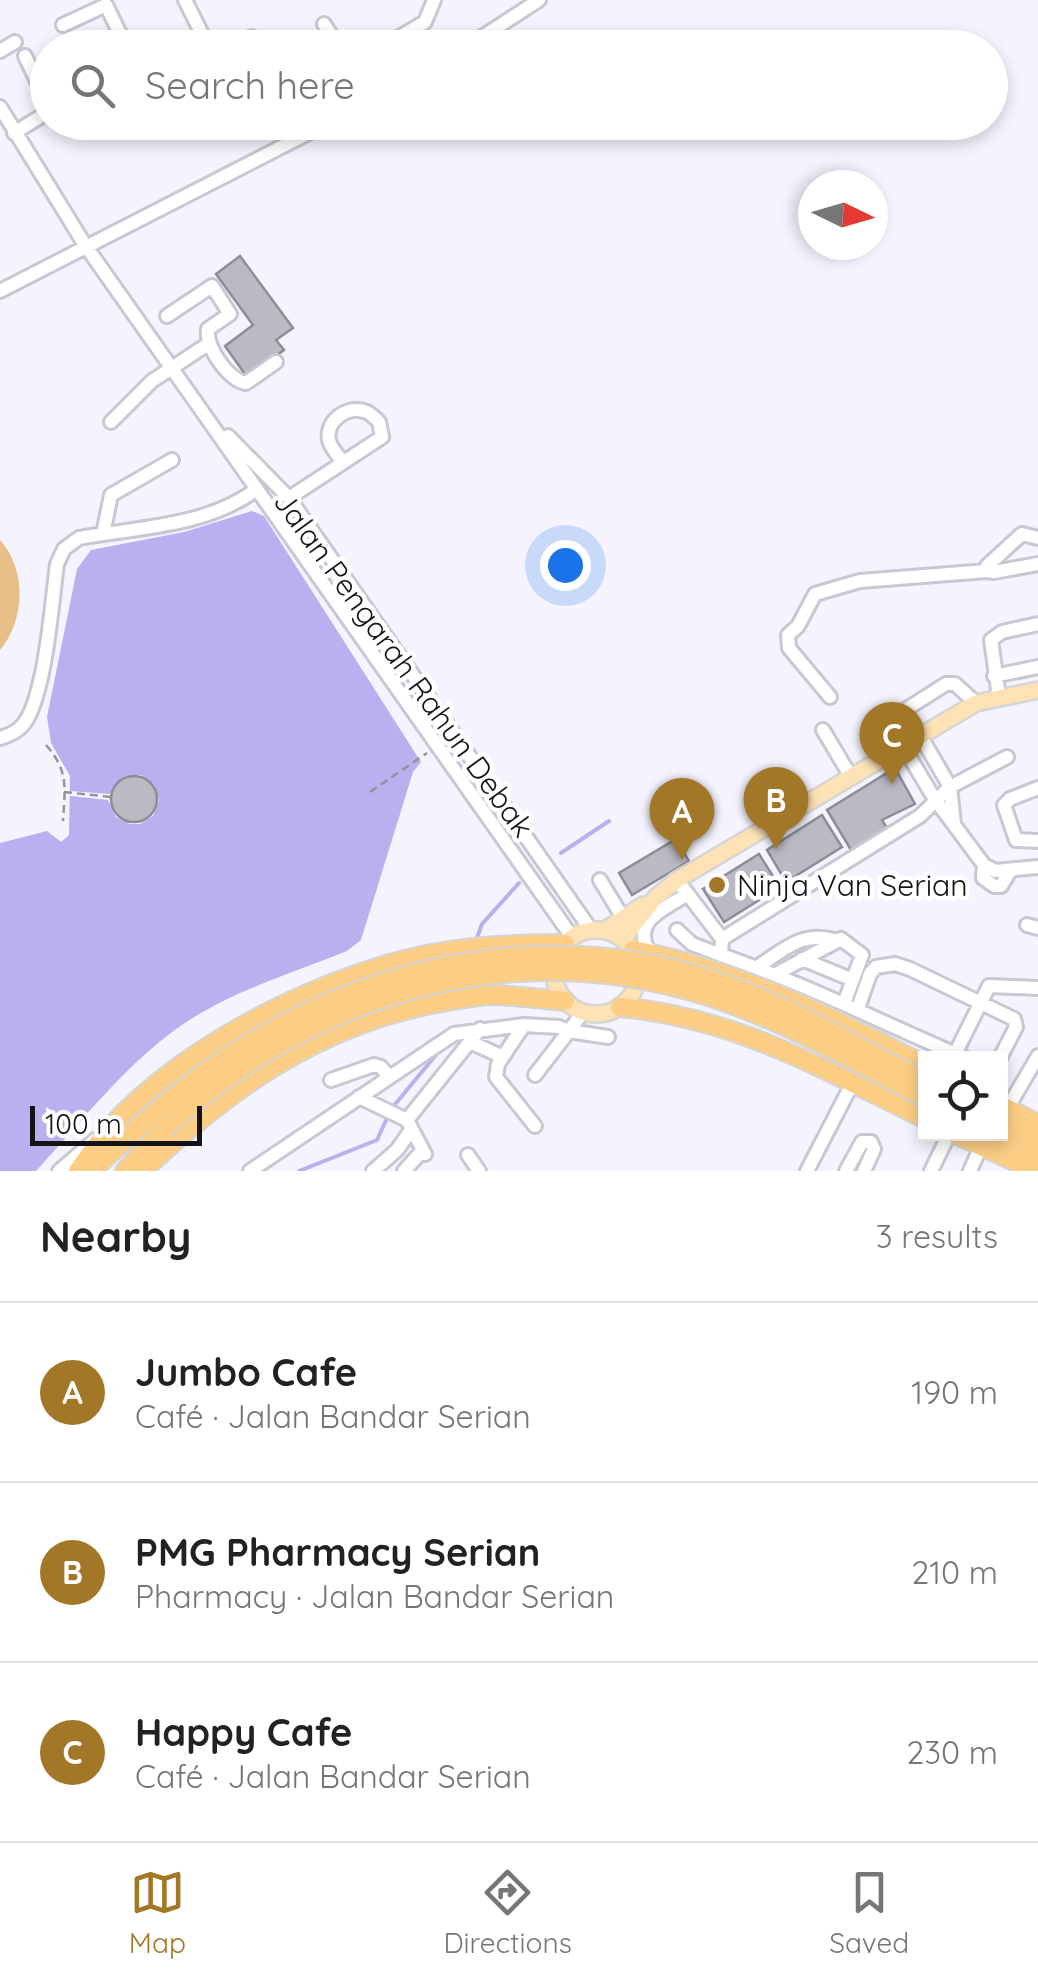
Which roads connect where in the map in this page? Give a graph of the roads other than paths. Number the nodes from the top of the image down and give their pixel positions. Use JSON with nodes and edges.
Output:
{"nodes":[{"id":1,"x":185,"y":0,"type":"edge"},
{"id":2,"x":434,"y":0,"type":"edge"},
{"id":3,"x":539,"y":0,"type":"edge"},
{"id":4,"x":324,"y":24,"type":"dead end"},
{"id":5,"x":62,"y":25,"type":"dead end"},
{"id":6,"x":118,"y":30,"type":"edge"},
{"id":7,"x":201,"y":30,"type":"edge"},
{"id":8,"x":328,"y":30,"type":"edge"},
{"id":9,"x":411,"y":30,"type":"edge"},
{"id":10,"x":492,"y":30,"type":"edge"},
{"id":11,"x":14,"y":42,"type":"dead end"},
{"id":12,"x":0,"y":51,"type":"edge"},
{"id":13,"x":25,"y":56,"type":"dead end"},
{"id":14,"x":30,"y":66,"type":"edge"},
{"id":15,"x":0,"y":107,"type":"edge"},
{"id":16,"x":30,"y":123,"type":"edge"},
{"id":17,"x":14,"y":133,"type":"junction"},
{"id":18,"x":294,"y":140,"type":"edge"},
{"id":19,"x":84,"y":245,"type":"junction"},
{"id":20,"x":0,"y":291,"type":"edge"},
{"id":21,"x":167,"y":316,"type":"dead end"},
{"id":22,"x":208,"y":344,"type":"junction"},
{"id":23,"x":276,"y":362,"type":"dead end"},
{"id":24,"x":171,"y":369,"type":"junction"},
{"id":25,"x":202,"y":410,"type":"junction"},
{"id":26,"x":112,"y":422,"type":"dead end"},
{"id":27,"x":172,"y":460,"type":"dead end"},
{"id":28,"x":342,"y":461,"type":"junction"},
{"id":29,"x":257,"y":489,"type":"junction"},
{"id":30,"x":290,"y":498,"type":"junction"},
{"id":31,"x":103,"y":534,"type":"junction"},
{"id":32,"x":1038,"y":538,"type":"edge"},
{"id":33,"x":1038,"y":564,"type":"edge"},
{"id":34,"x":987,"y":571,"type":"junction"},
{"id":35,"x":1038,"y":624,"type":"edge"},
{"id":36,"x":1038,"y":667,"type":"edge"},
{"id":37,"x":994,"y":676,"type":"junction"},
{"id":38,"x":1038,"y":690,"type":"edge"},
{"id":39,"x":830,"y":697,"type":"dead end"},
{"id":40,"x":1000,"y":697,"type":"junction"},
{"id":41,"x":976,"y":703,"type":"junction"},
{"id":42,"x":823,"y":730,"type":"dead end"},
{"id":43,"x":0,"y":738,"type":"edge"},
{"id":44,"x":911,"y":740,"type":"junction"},
{"id":45,"x":1007,"y":757,"type":"dead end"},
{"id":46,"x":850,"y":777,"type":"junction"},
{"id":47,"x":950,"y":786,"type":"junction"},
{"id":48,"x":1038,"y":788,"type":"edge"},
{"id":49,"x":934,"y":798,"type":"junction"},
{"id":50,"x":954,"y":827,"type":"junction"},
{"id":51,"x":1038,"y":840,"type":"edge"},
{"id":52,"x":1038,"y":868,"type":"edge"},
{"id":53,"x":1038,"y":877,"type":"edge"},
{"id":54,"x":600,"y":880,"type":"dead end"},
{"id":55,"x":677,"y":880,"type":"junction"},
{"id":56,"x":686,"y":895,"type":"junction"},
{"id":57,"x":655,"y":898,"type":"junction"},
{"id":58,"x":623,"y":918,"type":"junction"},
{"id":59,"x":598,"y":930,"type":"junction"},
{"id":60,"x":677,"y":930,"type":"dead end"},
{"id":61,"x":568,"y":940,"type":"junction"},
{"id":62,"x":722,"y":940,"type":"junction"},
{"id":63,"x":834,"y":940,"type":"junction"},
{"id":64,"x":491,"y":946,"type":"junction"},
{"id":65,"x":635,"y":947,"type":"junction"},
{"id":66,"x":722,"y":955,"type":"junction"},
{"id":67,"x":802,"y":958,"type":"junction"},
{"id":68,"x":756,"y":967,"type":"junction"},
{"id":69,"x":776,"y":974,"type":"junction"},
{"id":70,"x":853,"y":980,"type":"junction"},
{"id":71,"x":1038,"y":988,"type":"edge"},
{"id":72,"x":496,"y":995,"type":"junction"},
{"id":73,"x":564,"y":1001,"type":"junction"},
{"id":74,"x":844,"y":1002,"type":"junction"},
{"id":75,"x":980,"y":1002,"type":"junction"},
{"id":76,"x":620,"y":1007,"type":"junction"},
{"id":77,"x":858,"y":1008,"type":"junction"},
{"id":78,"x":582,"y":1012,"type":"junction"},
{"id":79,"x":524,"y":1025,"type":"junction"},
{"id":80,"x":870,"y":1028,"type":"junction"},
{"id":81,"x":480,"y":1029,"type":"junction"},
{"id":82,"x":569,"y":1031,"type":"junction"},
{"id":83,"x":608,"y":1037,"type":"dead end"},
{"id":84,"x":470,"y":1042,"type":"junction"},
{"id":85,"x":940,"y":1051,"type":"edge"},
{"id":86,"x":960,"y":1051,"type":"edge"},
{"id":87,"x":1004,"y":1051,"type":"edge"},
{"id":88,"x":502,"y":1057,"type":"junction"},
{"id":89,"x":918,"y":1061,"type":"edge"},
{"id":90,"x":1036,"y":1066,"type":"edge"},
{"id":91,"x":388,"y":1076,"type":"junction"},
{"id":92,"x":535,"y":1076,"type":"dead end"},
{"id":93,"x":918,"y":1078,"type":"edge"},
{"id":94,"x":331,"y":1080,"type":"dead end"},
{"id":95,"x":852,"y":1084,"type":"junction"},
{"id":96,"x":918,"y":1094,"type":"edge"},
{"id":97,"x":359,"y":1097,"type":"junction"},
{"id":98,"x":1008,"y":1104,"type":"edge"},
{"id":99,"x":1008,"y":1113,"type":"edge"},
{"id":100,"x":918,"y":1115,"type":"edge"},
{"id":101,"x":1008,"y":1115,"type":"edge"},
{"id":102,"x":406,"y":1121,"type":"junction"},
{"id":103,"x":1038,"y":1124,"type":"edge"},
{"id":104,"x":536,"y":1126,"type":"dead end"},
{"id":105,"x":111,"y":1127,"type":"junction"},
{"id":106,"x":164,"y":1127,"type":"junction"},
{"id":107,"x":1038,"y":1138,"type":"edge"},
{"id":108,"x":948,"y":1141,"type":"edge"},
{"id":109,"x":987,"y":1141,"type":"edge"},
{"id":110,"x":991,"y":1141,"type":"edge"},
{"id":111,"x":400,"y":1146,"type":"junction"},
{"id":112,"x":468,"y":1155,"type":"dead end"},
{"id":113,"x":1038,"y":1155,"type":"edge"},
{"id":114,"x":997,"y":1163,"type":"edge"},
{"id":115,"x":408,"y":1167,"type":"edge"},
{"id":116,"x":60,"y":1171,"type":"edge"},
{"id":117,"x":78,"y":1171,"type":"edge"},
{"id":118,"x":91,"y":1171,"type":"edge"},
{"id":119,"x":124,"y":1171,"type":"edge"},
{"id":120,"x":142,"y":1171,"type":"edge"},
{"id":121,"x":150,"y":1171,"type":"edge"},
{"id":122,"x":250,"y":1171,"type":"edge"},
{"id":123,"x":374,"y":1171,"type":"edge"},
{"id":124,"x":480,"y":1171,"type":"edge"},
{"id":125,"x":807,"y":1171,"type":"edge"},
{"id":126,"x":846,"y":1171,"type":"edge"},
{"id":127,"x":864,"y":1171,"type":"edge"},
{"id":128,"x":931,"y":1171,"type":"edge"},
{"id":129,"x":970,"y":1171,"type":"edge"},
{"id":130,"x":1036,"y":1171,"type":"edge"}],
"edges":[{"from":1,"to":7,"type":"street"},
{"from":2,"to":9,"type":"street"},
{"from":3,"to":10,"type":"street"},
{"from":4,"to":8,"type":"street"},
{"from":5,"to":6,"type":"street"},
{"from":11,"to":12,"type":"street"},
{"from":13,"to":14,"type":"street"},
{"from":15,"to":17,"type":"street","name":"Jalan Pengarah Rahun Debak"},
{"from":16,"to":17,"type":"street"},
{"from":17,"to":19,"type":"street","name":"Jalan Pengarah Rahun Debak"},
{"from":18,"to":19,"type":"street"},
{"from":19,"to":20,"type":"street"},
{"from":19,"to":24,"type":"street","name":"Jalan Pengarah Rahun Debak"},
{"from":21,"to":22,"type":"street"},
{"from":22,"to":23,"type":"street"},
{"from":22,"to":24,"type":"street"},
{"from":24,"to":25,"type":"street","name":"Jalan Pengarah Rahun Debak"},
{"from":24,"to":26,"type":"street"},
{"from":25,"to":29,"type":"street","name":"Jalan Pengarah Rahun Debak"},
{"from":25,"to":30,"type":"street","name":"Jalan Pengarah Rahun Debak"},
{"from":27,"to":31,"type":"street"},
{"from":28,"to":28,"type":"street"},
{"from":28,"to":30,"type":"street"},
{"from":29,"to":31,"type":"street"},
{"from":29,"to":61,"type":"street","name":"Jalan Pengarah Rahun Debak"},
{"from":30,"to":59,"type":"street","name":"Jalan Pengarah Rahun Debak"},
{"from":31,"to":43,"type":"street"},
{"from":32,"to":34,"type":"street"},
{"from":33,"to":34,"type":"street"},
{"from":34,"to":39,"type":"street"},
{"from":35,"to":37,"type":"street"},
{"from":36,"to":37,"type":"street"},
{"from":37,"to":40,"type":"street"},
{"from":38,"to":40,"type":"main road"},
{"from":40,"to":41,"type":"main road"},
{"from":41,"to":44,"type":"main road"},
{"from":41,"to":44,"type":"street"},
{"from":42,"to":46,"type":"street"},
{"from":44,"to":46,"type":"main road"},
{"from":44,"to":47,"type":"street"},
{"from":44,"to":49,"type":"street"},
{"from":45,"to":47,"type":"street"},
{"from":46,"to":55,"type":"main road"},
{"from":47,"to":49,"type":"street"},
{"from":47,"to":50,"type":"street"},
{"from":48,"to":51,"type":"street"},
{"from":49,"to":50,"type":"street"},
{"from":49,"to":62,"type":"street"},
{"from":50,"to":52,"type":"street"},
{"from":52,"to":53,"type":"street"},
{"from":54,"to":58,"type":"street"},
{"from":55,"to":56,"type":"street"},
{"from":55,"to":57,"type":"main road"},
{"from":56,"to":62,"type":"street"},
{"from":56,"to":65,"type":"street"},
{"from":57,"to":58,"type":"main road"},
{"from":57,"to":65,"type":"main road"},
{"from":58,"to":59,"type":"main road"},
{"from":59,"to":61,"type":"main road"},
{"from":59,"to":65,"type":"main road"},
{"from":60,"to":66,"type":"street"},
{"from":61,"to":64,"type":"highway"},
{"from":61,"to":73,"type":"main road"},
{"from":62,"to":66,"type":"street"},
{"from":63,"to":67,"type":"street"},
{"from":63,"to":68,"type":"street"},
{"from":63,"to":70,"type":"street"},
{"from":64,"to":72,"type":"highway"},
{"from":64,"to":105,"type":"highway"},
{"from":65,"to":76,"type":"main road"},
{"from":65,"to":80,"type":"highway"},
{"from":66,"to":68,"type":"street"},
{"from":67,"to":69,"type":"street"},
{"from":67,"to":70,"type":"street"},
{"from":68,"to":69,"type":"street"},
{"from":69,"to":74,"type":"street"},
{"from":70,"to":74,"type":"street"},
{"from":71,"to":75,"type":"street"},
{"from":72,"to":73,"type":"highway"},
{"from":72,"to":106,"type":"highway"},
{"from":73,"to":78,"type":"main road"},
{"from":74,"to":77,"type":"street"},
{"from":75,"to":77,"type":"street"},
{"from":75,"to":86,"type":"street"},
{"from":75,"to":87,"type":"street"},
{"from":76,"to":78,"type":"main road"},
{"from":76,"to":95,"type":"highway"},
{"from":77,"to":80,"type":"street"},
{"from":78,"to":82,"type":"street"},
{"from":79,"to":81,"type":"street"},
{"from":79,"to":82,"type":"street"},
{"from":79,"to":88,"type":"street"},
{"from":80,"to":85,"type":"street"},
{"from":80,"to":89,"type":"highway"},
{"from":81,"to":84,"type":"street"},
{"from":81,"to":91,"type":"street"},
{"from":82,"to":83,"type":"street"},
{"from":82,"to":92,"type":"street"},
{"from":84,"to":88,"type":"street"},
{"from":84,"to":102,"type":"street"},
{"from":88,"to":104,"type":"street"},
{"from":90,"to":98,"type":"street"},
{"from":91,"to":94,"type":"street"},
{"from":91,"to":97,"type":"street"},
{"from":93,"to":106,"type":"highway","bridge":true},
{"from":95,"to":100,"type":"highway"},
{"from":95,"to":125,"type":"street"},
{"from":96,"to":106,"type":"highway","bridge":true},
{"from":97,"to":102,"type":"street"},
{"from":97,"to":122,"type":"street"},
{"from":99,"to":103,"type":"highway"},
{"from":101,"to":107,"type":"highway"},
{"from":102,"to":111,"type":"street"},
{"from":102,"to":115,"type":"street"},
{"from":105,"to":116,"type":"street"},
{"from":105,"to":117,"type":"highway"},
{"from":106,"to":118,"type":"highway"},
{"from":106,"to":119,"type":"highway"},
{"from":106,"to":120,"type":"highway"},
{"from":106,"to":121,"type":"street"},
{"from":108,"to":128,"type":"street"},
{"from":109,"to":129,"type":"street"},
{"from":110,"to":113,"type":"highway"},
{"from":111,"to":115,"type":"street"},
{"from":111,"to":123,"type":"street"},
{"from":112,"to":124,"type":"street"},
{"from":114,"to":130,"type":"highway"},
{"from":126,"to":127,"type":"street"}]}
